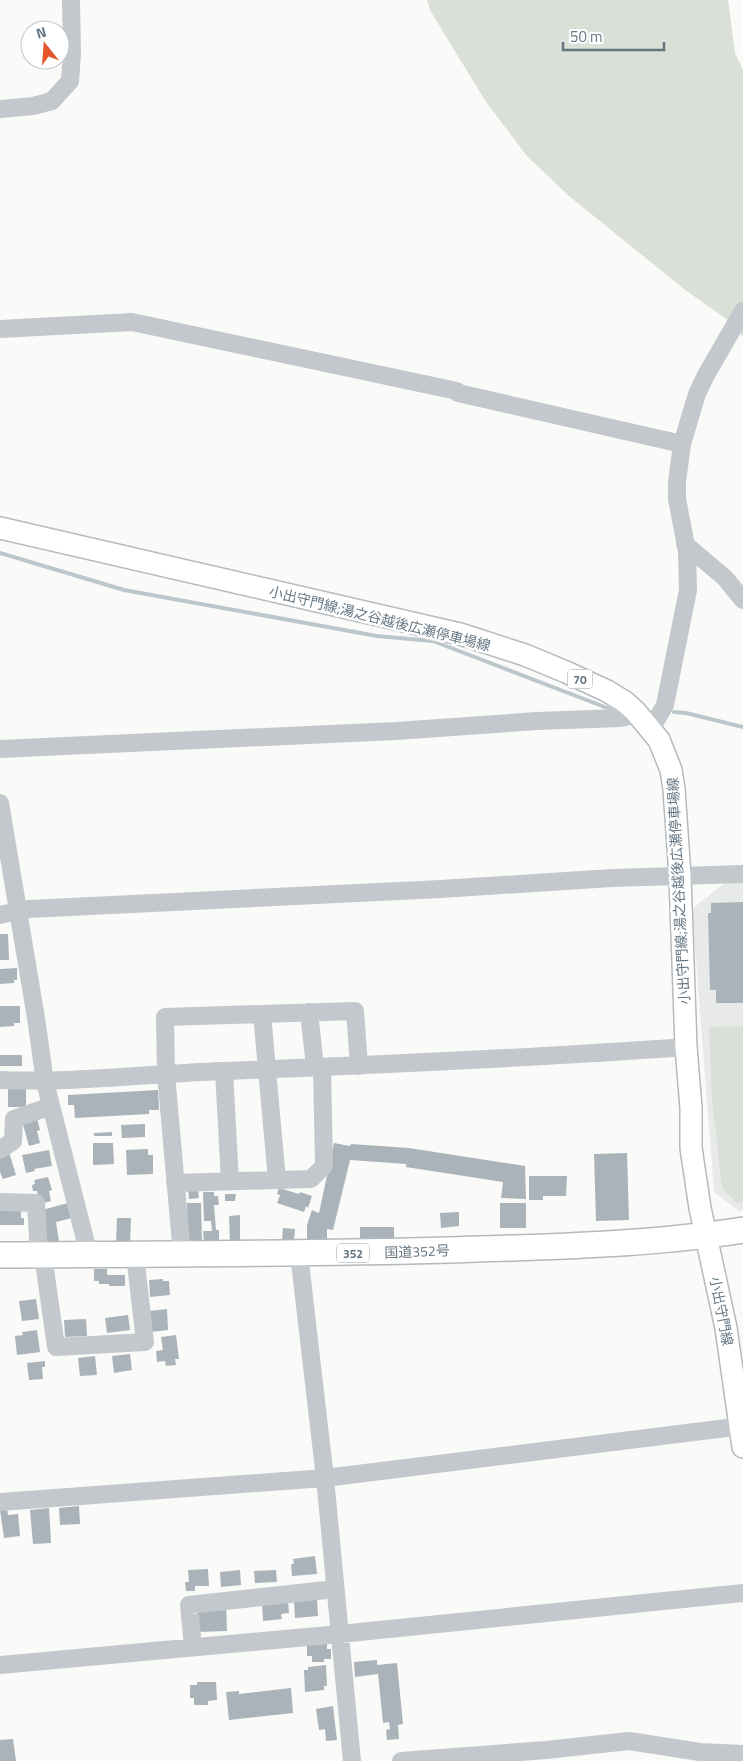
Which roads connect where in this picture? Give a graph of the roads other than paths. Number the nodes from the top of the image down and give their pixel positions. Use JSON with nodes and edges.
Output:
{"nodes":[{"id":1,"x":70,"y":0,"type":"edge"},
{"id":2,"x":0,"y":109,"type":"edge"},
{"id":3,"x":743,"y":310,"type":"edge"},
{"id":4,"x":0,"y":329,"type":"edge"},
{"id":5,"x":682,"y":444,"type":"junction"},
{"id":6,"x":0,"y":528,"type":"edge"},
{"id":7,"x":686,"y":544,"type":"junction"},
{"id":8,"x":743,"y":600,"type":"edge"},
{"id":9,"x":635,"y":711,"type":"junction"},
{"id":10,"x":651,"y":730,"type":"junction"},
{"id":11,"x":0,"y":749,"type":"edge"},
{"id":12,"x":0,"y":804,"type":"edge"},
{"id":13,"x":743,"y":874,"type":"edge"},
{"id":14,"x":680,"y":876,"type":"junction"},
{"id":15,"x":9,"y":913,"type":"edge"},
{"id":16,"x":309,"y":1012,"type":"junction"},
{"id":17,"x":262,"y":1014,"type":"junction"},
{"id":18,"x":686,"y":1047,"type":"junction"},
{"id":19,"x":358,"y":1066,"type":"junction"},
{"id":20,"x":318,"y":1067,"type":"junction"},
{"id":21,"x":267,"y":1070,"type":"junction"},
{"id":22,"x":224,"y":1071,"type":"junction"},
{"id":23,"x":166,"y":1074,"type":"junction"},
{"id":24,"x":0,"y":1080,"type":"edge"},
{"id":25,"x":45,"y":1082,"type":"junction"},
{"id":26,"x":51,"y":1106,"type":"junction"},
{"id":27,"x":7,"y":1119,"type":"edge"},
{"id":28,"x":0,"y":1150,"type":"edge"},
{"id":29,"x":277,"y":1180,"type":"junction"},
{"id":30,"x":230,"y":1181,"type":"junction"},
{"id":31,"x":176,"y":1183,"type":"junction"},
{"id":32,"x":0,"y":1202,"type":"edge"},
{"id":33,"x":743,"y":1230,"type":"edge"},
{"id":34,"x":706,"y":1235,"type":"junction"},
{"id":35,"x":299,"y":1254,"type":"junction"},
{"id":36,"x":0,"y":1255,"type":"edge"},
{"id":37,"x":41,"y":1255,"type":"junction"},
{"id":38,"x":89,"y":1255,"type":"junction"},
{"id":39,"x":135,"y":1255,"type":"junction"},
{"id":40,"x":182,"y":1255,"type":"junction"},
{"id":41,"x":742,"y":1433,"type":"edge"},
{"id":42,"x":325,"y":1478,"type":"junction"},
{"id":43,"x":0,"y":1502,"type":"edge"},
{"id":44,"x":336,"y":1589,"type":"junction"},
{"id":45,"x":743,"y":1593,"type":"edge"},
{"id":46,"x":340,"y":1634,"type":"junction"},
{"id":47,"x":193,"y":1647,"type":"junction"},
{"id":48,"x":0,"y":1665,"type":"edge"},
{"id":49,"x":743,"y":1754,"type":"edge"},
{"id":50,"x":352,"y":1761,"type":"edge"},
{"id":51,"x":401,"y":1761,"type":"edge"}],
"edges":[{"from":1,"to":2,"type":"street"},
{"from":3,"to":5,"type":"street"},
{"from":4,"to":5,"type":"street"},
{"from":5,"to":7,"type":"street"},
{"from":6,"to":9,"type":"main road","name":"小出守門線;湯之谷越後広瀬停車場線","number":"70"},
{"from":7,"to":8,"type":"street"},
{"from":7,"to":10,"type":"street"},
{"from":9,"to":10,"type":"main road","name":"小出守門線;湯之谷越後広瀬停車場線","number":"70"},
{"from":9,"to":11,"type":"street"},
{"from":10,"to":14,"type":"main road","name":"小出守門線;湯之谷越後広瀬停車場線","number":"70"},
{"from":12,"to":15,"type":"street"},
{"from":13,"to":14,"type":"street"},
{"from":14,"to":15,"type":"street"},
{"from":14,"to":18,"type":"main road","name":"小出守門線;湯之谷越後広瀬停車場線","number":"70"},
{"from":15,"to":25,"type":"street"},
{"from":16,"to":17,"type":"street"},
{"from":16,"to":19,"type":"street"},
{"from":16,"to":20,"type":"street"},
{"from":17,"to":21,"type":"street"},
{"from":17,"to":23,"type":"street"},
{"from":18,"to":19,"type":"street"},
{"from":18,"to":34,"type":"main road","name":"小出守門線;湯之谷越後広瀬停車場線","number":"70"},
{"from":19,"to":20,"type":"street"},
{"from":20,"to":21,"type":"street"},
{"from":20,"to":29,"type":"street"},
{"from":21,"to":22,"type":"street"},
{"from":21,"to":29,"type":"street"},
{"from":22,"to":23,"type":"street"},
{"from":22,"to":30,"type":"street"},
{"from":23,"to":25,"type":"street"},
{"from":23,"to":31,"type":"street"},
{"from":24,"to":25,"type":"street"},
{"from":25,"to":26,"type":"street"},
{"from":26,"to":27,"type":"street"},
{"from":26,"to":38,"type":"street"},
{"from":27,"to":28,"type":"street"},
{"from":29,"to":30,"type":"street"},
{"from":30,"to":31,"type":"street"},
{"from":31,"to":40,"type":"street"},
{"from":32,"to":37,"type":"street"},
{"from":33,"to":34,"type":"highway","name":"国道352号","number":"352"},
{"from":34,"to":35,"type":"highway","name":"国道352号","number":"352"},
{"from":34,"to":41,"type":"main road","name":"小出守門線","number":"70"},
{"from":35,"to":40,"type":"highway","name":"国道352号","number":"352"},
{"from":35,"to":42,"type":"street"},
{"from":36,"to":37,"type":"highway","name":"国道352号","number":"352"},
{"from":37,"to":38,"type":"highway","name":"国道352号","number":"352"},
{"from":37,"to":39,"type":"street"},
{"from":38,"to":39,"type":"highway","name":"国道352号","number":"352"},
{"from":39,"to":40,"type":"highway","name":"国道352号","number":"352"},
{"from":41,"to":42,"type":"street"},
{"from":42,"to":43,"type":"street"},
{"from":42,"to":44,"type":"street"},
{"from":44,"to":46,"type":"street"},
{"from":44,"to":47,"type":"street"},
{"from":45,"to":46,"type":"street"},
{"from":46,"to":47,"type":"street"},
{"from":46,"to":50,"type":"street"},
{"from":47,"to":48,"type":"street"},
{"from":49,"to":51,"type":"street"}]}
